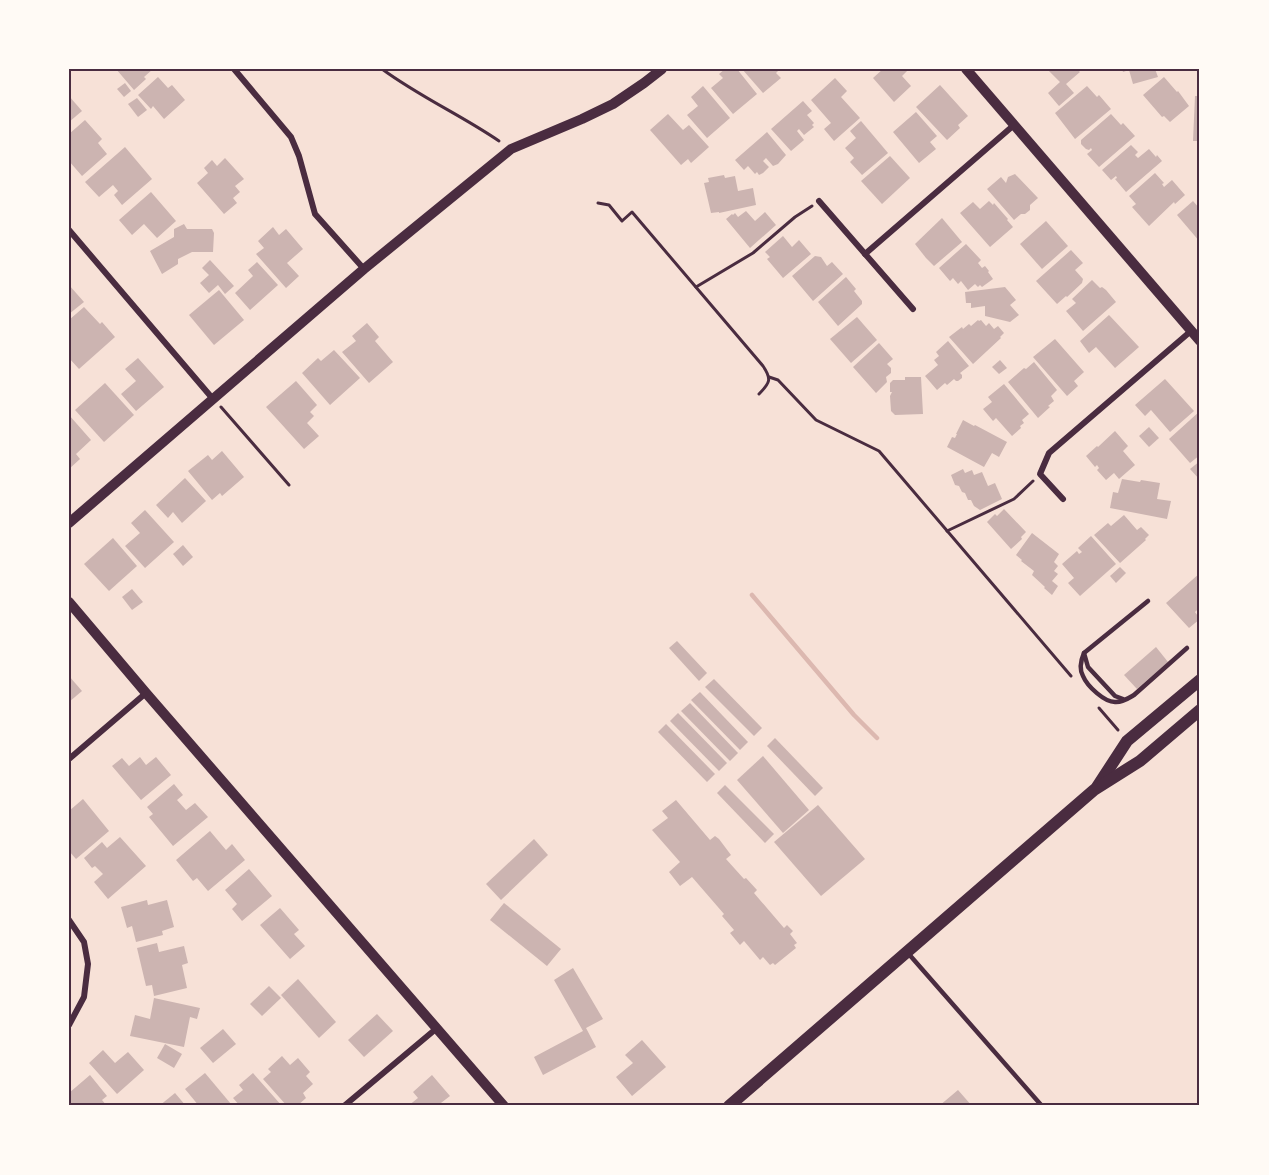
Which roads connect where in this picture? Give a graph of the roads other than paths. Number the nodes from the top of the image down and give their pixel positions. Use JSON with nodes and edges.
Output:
{"nodes":[{"id":1,"x":234,"y":69,"type":"edge"},
{"id":2,"x":662,"y":69,"type":"edge"},
{"id":3,"x":966,"y":69,"type":"edge"},
{"id":4,"x":1014,"y":125,"type":"junction"},
{"id":5,"x":819,"y":201,"type":"road end"},
{"id":6,"x":69,"y":230,"type":"edge"},
{"id":7,"x":866,"y":254,"type":"junction"},
{"id":8,"x":364,"y":269,"type":"junction"},
{"id":9,"x":913,"y":309,"type":"dead end"},
{"id":10,"x":1191,"y":330,"type":"junction"},
{"id":11,"x":1200,"y":341,"type":"edge"},
{"id":12,"x":213,"y":399,"type":"junction"},
{"id":13,"x":1063,"y":499,"type":"dead end"},
{"id":14,"x":69,"y":523,"type":"edge"},
{"id":15,"x":1148,"y":601,"type":"dead end"},
{"id":16,"x":69,"y":602,"type":"edge"},
{"id":17,"x":1187,"y":648,"type":"dead end"},
{"id":18,"x":1084,"y":653,"type":"junction"},
{"id":19,"x":1200,"y":680,"type":"edge"},
{"id":20,"x":146,"y":693,"type":"junction"},
{"id":21,"x":1125,"y":700,"type":"junction"},
{"id":22,"x":1200,"y":710,"type":"edge"},
{"id":23,"x":69,"y":759,"type":"edge"},
{"id":24,"x":1094,"y":790,"type":"junction"},
{"id":25,"x":69,"y":920,"type":"edge"},
{"id":26,"x":907,"y":952,"type":"junction"},
{"id":27,"x":69,"y":1025,"type":"edge"},
{"id":28,"x":437,"y":1029,"type":"junction"},
{"id":29,"x":346,"y":1105,"type":"edge"},
{"id":30,"x":504,"y":1106,"type":"edge"},
{"id":31,"x":729,"y":1106,"type":"edge"},
{"id":32,"x":1042,"y":1106,"type":"edge"}],
"edges":[{"from":1,"to":8,"type":"street"},
{"from":2,"to":8,"type":"street"},
{"from":3,"to":4,"type":"street"},
{"from":4,"to":7,"type":"street"},
{"from":4,"to":10,"type":"street"},
{"from":5,"to":7,"type":"street"},
{"from":6,"to":12,"type":"street"},
{"from":7,"to":9,"type":"street"},
{"from":8,"to":12,"type":"street"},
{"from":10,"to":11,"type":"street"},
{"from":10,"to":13,"type":"street"},
{"from":12,"to":14,"type":"street"},
{"from":15,"to":18,"type":"lane"},
{"from":16,"to":20,"type":"street"},
{"from":17,"to":21,"type":"lane"},
{"from":18,"to":21,"type":"lane"},
{"from":18,"to":21,"type":"lane"},
{"from":19,"to":24,"type":"main road"},
{"from":20,"to":23,"type":"street"},
{"from":20,"to":28,"type":"street"},
{"from":22,"to":24,"type":"main road"},
{"from":24,"to":26,"type":"main road"},
{"from":25,"to":27,"type":"street"},
{"from":26,"to":31,"type":"main road"},
{"from":26,"to":32,"type":"lane"},
{"from":28,"to":29,"type":"street"},
{"from":28,"to":30,"type":"street"}]}
